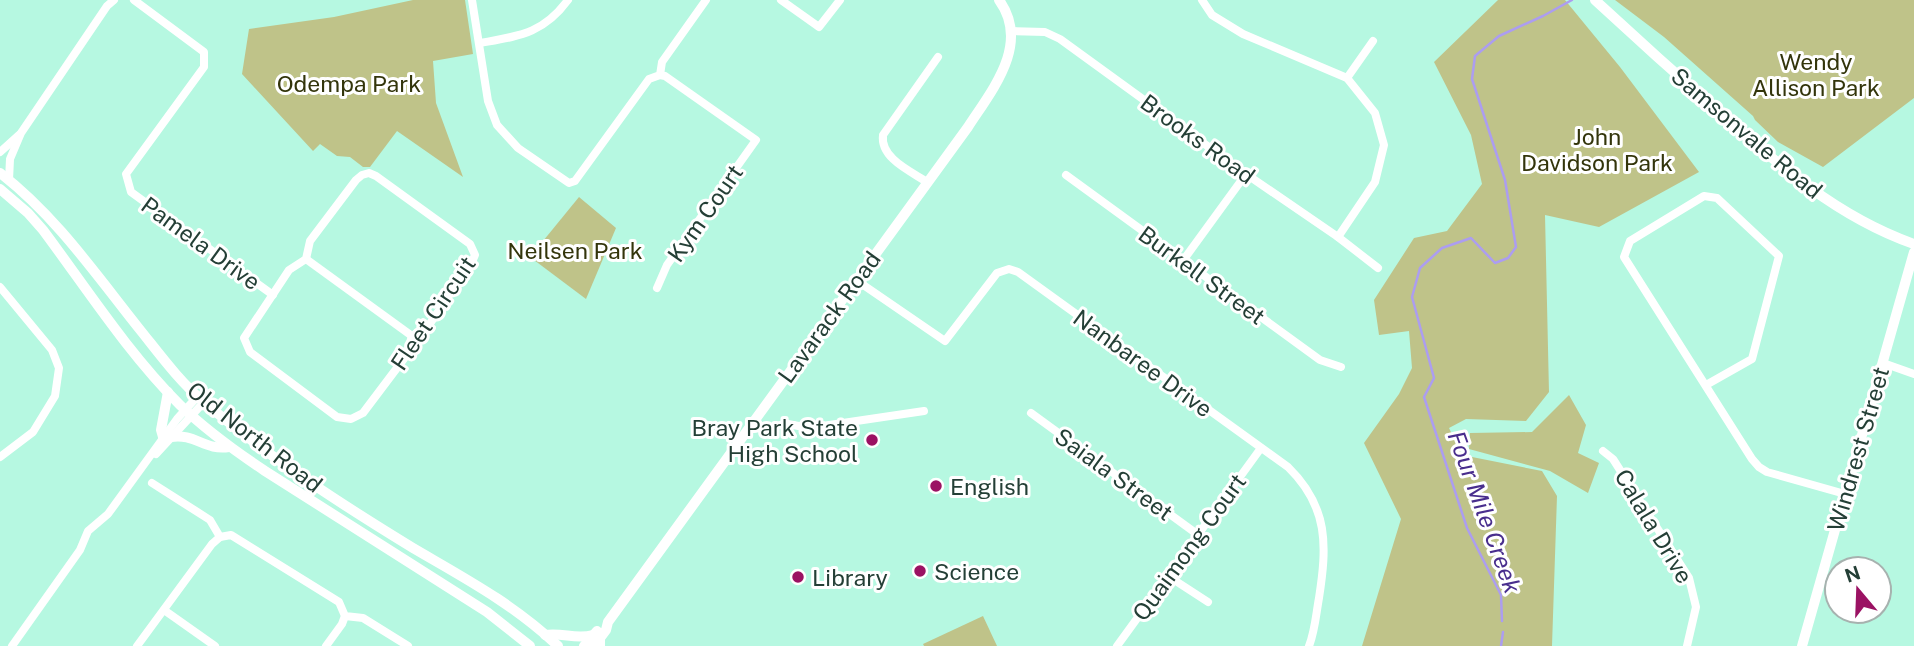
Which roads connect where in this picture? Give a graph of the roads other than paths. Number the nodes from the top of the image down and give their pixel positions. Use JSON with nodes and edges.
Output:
{"nodes":[{"id":1,"x":114,"y":0,"type":"edge"},
{"id":2,"x":134,"y":0,"type":"edge"},
{"id":3,"x":472,"y":0,"type":"edge"},
{"id":4,"x":568,"y":0,"type":"edge"},
{"id":5,"x":706,"y":0,"type":"edge"},
{"id":6,"x":781,"y":0,"type":"edge"},
{"id":7,"x":840,"y":0,"type":"edge"},
{"id":8,"x":999,"y":0,"type":"edge"},
{"id":9,"x":1202,"y":0,"type":"edge"},
{"id":10,"x":1595,"y":0,"type":"edge"},
{"id":11,"x":1011,"y":31,"type":"junction"},
{"id":12,"x":1373,"y":41,"type":"dead end"},
{"id":13,"x":480,"y":43,"type":"junction"},
{"id":14,"x":938,"y":57,"type":"dead end"},
{"id":15,"x":660,"y":75,"type":"junction"},
{"id":16,"x":1347,"y":78,"type":"junction"},
{"id":17,"x":21,"y":133,"type":"junction"},
{"id":18,"x":0,"y":152,"type":"edge"},
{"id":19,"x":1246,"y":174,"type":"junction"},
{"id":20,"x":5,"y":176,"type":"edge"},
{"id":21,"x":1066,"y":176,"type":"dead end"},
{"id":22,"x":927,"y":182,"type":"junction"},
{"id":23,"x":0,"y":189,"type":"edge"},
{"id":24,"x":1338,"y":237,"type":"junction"},
{"id":25,"x":1914,"y":244,"type":"edge"},
{"id":26,"x":1914,"y":252,"type":"edge"},
{"id":27,"x":306,"y":259,"type":"junction"},
{"id":28,"x":1182,"y":262,"type":"junction"},
{"id":29,"x":1378,"y":268,"type":"dead end"},
{"id":30,"x":856,"y":280,"type":"junction"},
{"id":31,"x":0,"y":287,"type":"edge"},
{"id":32,"x":657,"y":288,"type":"dead end"},
{"id":33,"x":273,"y":295,"type":"junction"},
{"id":34,"x":411,"y":336,"type":"junction"},
{"id":35,"x":1883,"y":363,"type":"junction"},
{"id":36,"x":1341,"y":367,"type":"dead end"},
{"id":37,"x":1914,"y":374,"type":"edge"},
{"id":38,"x":1706,"y":385,"type":"junction"},
{"id":39,"x":168,"y":392,"type":"junction"},
{"id":40,"x":200,"y":399,"type":"junction"},
{"id":41,"x":924,"y":411,"type":"dead end"},
{"id":42,"x":188,"y":412,"type":"junction"},
{"id":43,"x":1031,"y":413,"type":"dead end"},
{"id":44,"x":788,"y":424,"type":"dead end"},
{"id":45,"x":167,"y":437,"type":"junction"},
{"id":46,"x":229,"y":447,"type":"junction"},
{"id":47,"x":1261,"y":448,"type":"junction"},
{"id":48,"x":1603,"y":451,"type":"dead end"},
{"id":49,"x":0,"y":457,"type":"edge"},
{"id":50,"x":152,"y":482,"type":"dead end"},
{"id":51,"x":1845,"y":494,"type":"junction"},
{"id":52,"x":1196,"y":534,"type":"junction"},
{"id":53,"x":220,"y":537,"type":"junction"},
{"id":54,"x":1168,"y":576,"type":"junction"},
{"id":55,"x":1208,"y":602,"type":"dead end"},
{"id":56,"x":164,"y":610,"type":"junction"},
{"id":57,"x":345,"y":616,"type":"junction"},
{"id":58,"x":545,"y":635,"type":"junction"},
{"id":59,"x":597,"y":641,"type":"edge"},
{"id":60,"x":12,"y":646,"type":"edge"},
{"id":61,"x":137,"y":646,"type":"edge"},
{"id":62,"x":215,"y":646,"type":"edge"},
{"id":63,"x":326,"y":646,"type":"edge"},
{"id":64,"x":408,"y":646,"type":"edge"},
{"id":65,"x":530,"y":646,"type":"edge"},
{"id":66,"x":558,"y":646,"type":"edge"},
{"id":67,"x":584,"y":646,"type":"edge"},
{"id":68,"x":1117,"y":646,"type":"edge"},
{"id":69,"x":1309,"y":646,"type":"edge"},
{"id":70,"x":1687,"y":646,"type":"edge"},
{"id":71,"x":1803,"y":646,"type":"edge"}],
"edges":[{"from":1,"to":17,"type":"street"},
{"from":2,"to":33,"type":"street","name":"Pamela Drive"},
{"from":3,"to":13,"type":"street"},
{"from":4,"to":13,"type":"street"},
{"from":5,"to":15,"type":"street"},
{"from":6,"to":7,"type":"street"},
{"from":8,"to":11,"type":"street"},
{"from":9,"to":16,"type":"street"},
{"from":10,"to":25,"type":"main road","name":"Samsonvale Road"},
{"from":11,"to":19,"type":"street","name":"Brooks Road"},
{"from":11,"to":22,"type":"street","name":"Lavarack Road"},
{"from":12,"to":16,"type":"street"},
{"from":13,"to":15,"type":"street"},
{"from":14,"to":22,"type":"street"},
{"from":15,"to":32,"type":"street","name":"Kym Court"},
{"from":16,"to":24,"type":"street"},
{"from":17,"to":18,"type":"street"},
{"from":17,"to":20,"type":"street"},
{"from":19,"to":24,"type":"street","name":"Brooks Road"},
{"from":19,"to":28,"type":"street"},
{"from":20,"to":40,"type":"main road","name":"Old North Road"},
{"from":21,"to":28,"type":"street","name":"Burkell Street"},
{"from":22,"to":30,"type":"street","name":"Lavarack Road"},
{"from":23,"to":39,"type":"main road","name":"Old North Road"},
{"from":24,"to":29,"type":"street","name":"Brooks Road"},
{"from":26,"to":35,"type":"street","name":"Windrest Street"},
{"from":27,"to":33,"type":"street","name":"Fleet Circuit"},
{"from":27,"to":34,"type":"street"},
{"from":27,"to":34,"type":"street","name":"Fleet Circuit"},
{"from":28,"to":36,"type":"street","name":"Burkell Street"},
{"from":30,"to":47,"type":"street","name":"Nanbaree Drive"},
{"from":30,"to":59,"type":"street","name":"Lavarack Road"},
{"from":31,"to":49,"type":"street"},
{"from":33,"to":34,"type":"street","name":"Fleet Circuit"},
{"from":35,"to":37,"type":"street"},
{"from":35,"to":51,"type":"street","name":"Windrest Street"},
{"from":38,"to":38,"type":"street"},
{"from":38,"to":51,"type":"street"},
{"from":39,"to":42,"type":"main road","name":"Old North Road"},
{"from":39,"to":45,"type":"main road"},
{"from":40,"to":42,"type":"street"},
{"from":40,"to":58,"type":"main road","name":"Old North Road"},
{"from":41,"to":44,"type":"street"},
{"from":42,"to":45,"type":"street"},
{"from":42,"to":46,"type":"main road","name":"Old North Road"},
{"from":43,"to":52,"type":"street","name":"Saiala Street"},
{"from":45,"to":46,"type":"main road"},
{"from":45,"to":60,"type":"street"},
{"from":46,"to":65,"type":"main road","name":"Old North Road"},
{"from":47,"to":52,"type":"street","name":"Quaimong Court"},
{"from":47,"to":69,"type":"street","name":"Nanbaree Drive"},
{"from":48,"to":70,"type":"street","name":"Calala Drive"},
{"from":50,"to":53,"type":"street"},
{"from":51,"to":71,"type":"street","name":"Windrest Street"},
{"from":52,"to":54,"type":"street","name":"Quaimong Court"},
{"from":53,"to":56,"type":"street"},
{"from":53,"to":57,"type":"street"},
{"from":54,"to":55,"type":"street"},
{"from":54,"to":68,"type":"street","name":"Quaimong Court"},
{"from":56,"to":61,"type":"street"},
{"from":56,"to":62,"type":"street"},
{"from":57,"to":63,"type":"street"},
{"from":57,"to":64,"type":"street"},
{"from":58,"to":59,"type":"main road"},
{"from":58,"to":66,"type":"main road","name":"Old North Road"},
{"from":59,"to":67,"type":"street","name":"Lavarack Road"}]}
